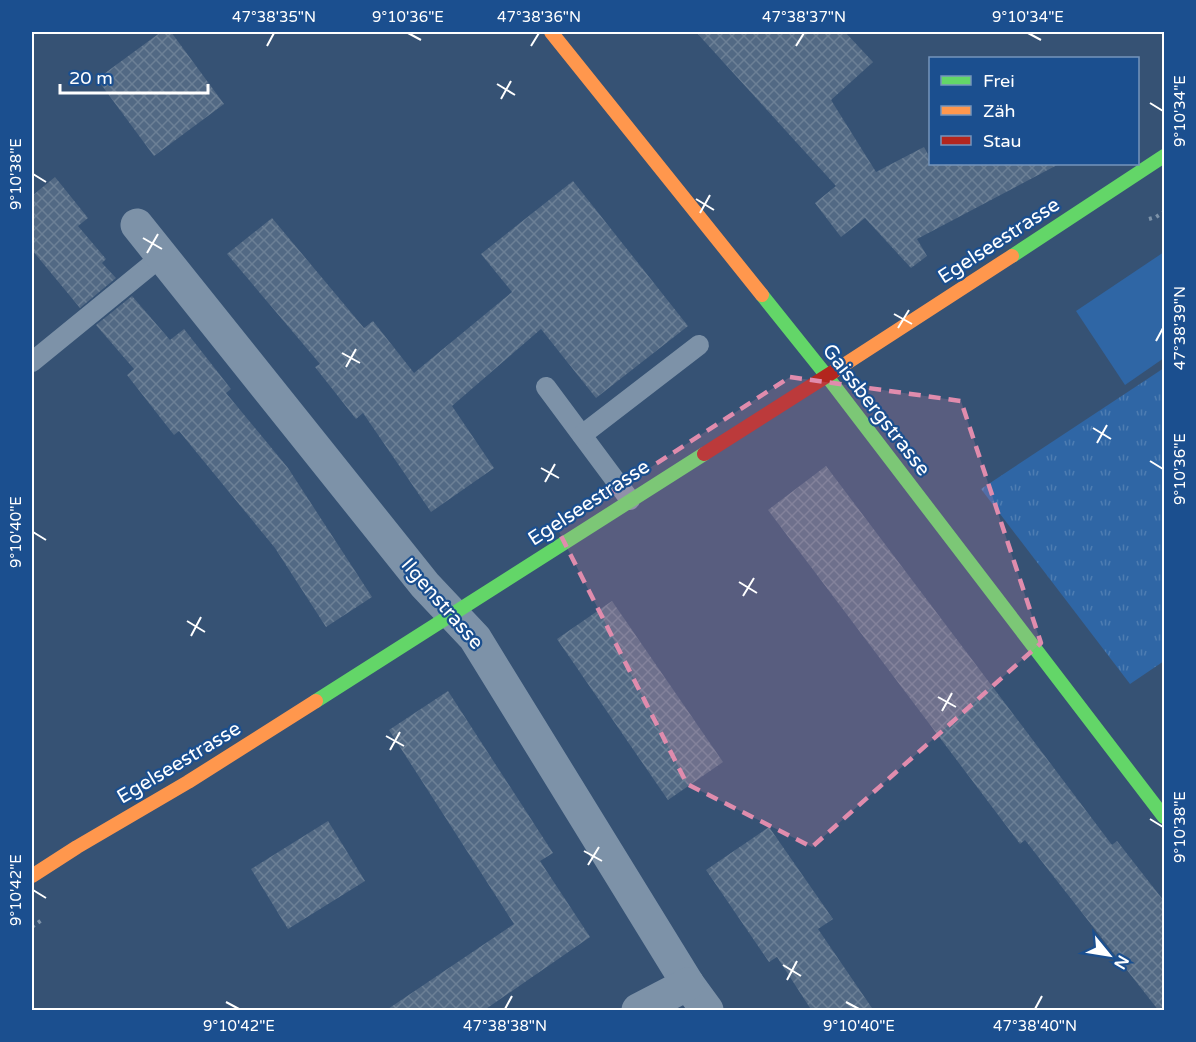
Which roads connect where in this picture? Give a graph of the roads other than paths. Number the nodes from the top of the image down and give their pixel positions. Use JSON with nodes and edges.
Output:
{"nodes":[{"id":1,"x":551,"y":32,"type":"edge"},
{"id":2,"x":1164,"y":156,"type":"edge"},
{"id":3,"x":137,"y":225,"type":"dead end"},
{"id":4,"x":162,"y":256,"type":"junction"},
{"id":5,"x":699,"y":345,"type":"dead end"},
{"id":6,"x":32,"y":362,"type":"edge"},
{"id":7,"x":826,"y":375,"type":"junction"},
{"id":8,"x":546,"y":387,"type":"dead end"},
{"id":9,"x":582,"y":435,"type":"junction"},
{"id":10,"x":630,"y":500,"type":"junction"},
{"id":11,"x":452,"y":614,"type":"junction"},
{"id":12,"x":1164,"y":817,"type":"edge"},
{"id":13,"x":32,"y":876,"type":"edge"},
{"id":14,"x":688,"y":984,"type":"junction"},
{"id":15,"x":638,"y":1011,"type":"edge"},
{"id":16,"x":707,"y":1011,"type":"edge"}],
"edges":[{"from":1,"to":7,"type":"main road","name":"Gaissbergstrasse"},
{"from":2,"to":7,"type":"main road","name":"Egelseestrasse"},
{"from":3,"to":4,"type":"street","name":"Ilgenstrasse"},
{"from":4,"to":6,"type":"lane"},
{"from":4,"to":11,"type":"street","name":"Ilgenstrasse"},
{"from":5,"to":9,"type":"lane"},
{"from":7,"to":10,"type":"main road","name":"Egelseestrasse"},
{"from":7,"to":12,"type":"main road","name":"Gaissbergstrasse"},
{"from":8,"to":9,"type":"lane"},
{"from":9,"to":10,"type":"lane"},
{"from":10,"to":11,"type":"main road","name":"Egelseestrasse"},
{"from":11,"to":13,"type":"main road","name":"Egelseestrasse"},
{"from":11,"to":14,"type":"street","name":"Ilgenstrasse"},
{"from":14,"to":15,"type":"street"},
{"from":14,"to":16,"type":"street","name":"Ilgenstrasse"}]}
